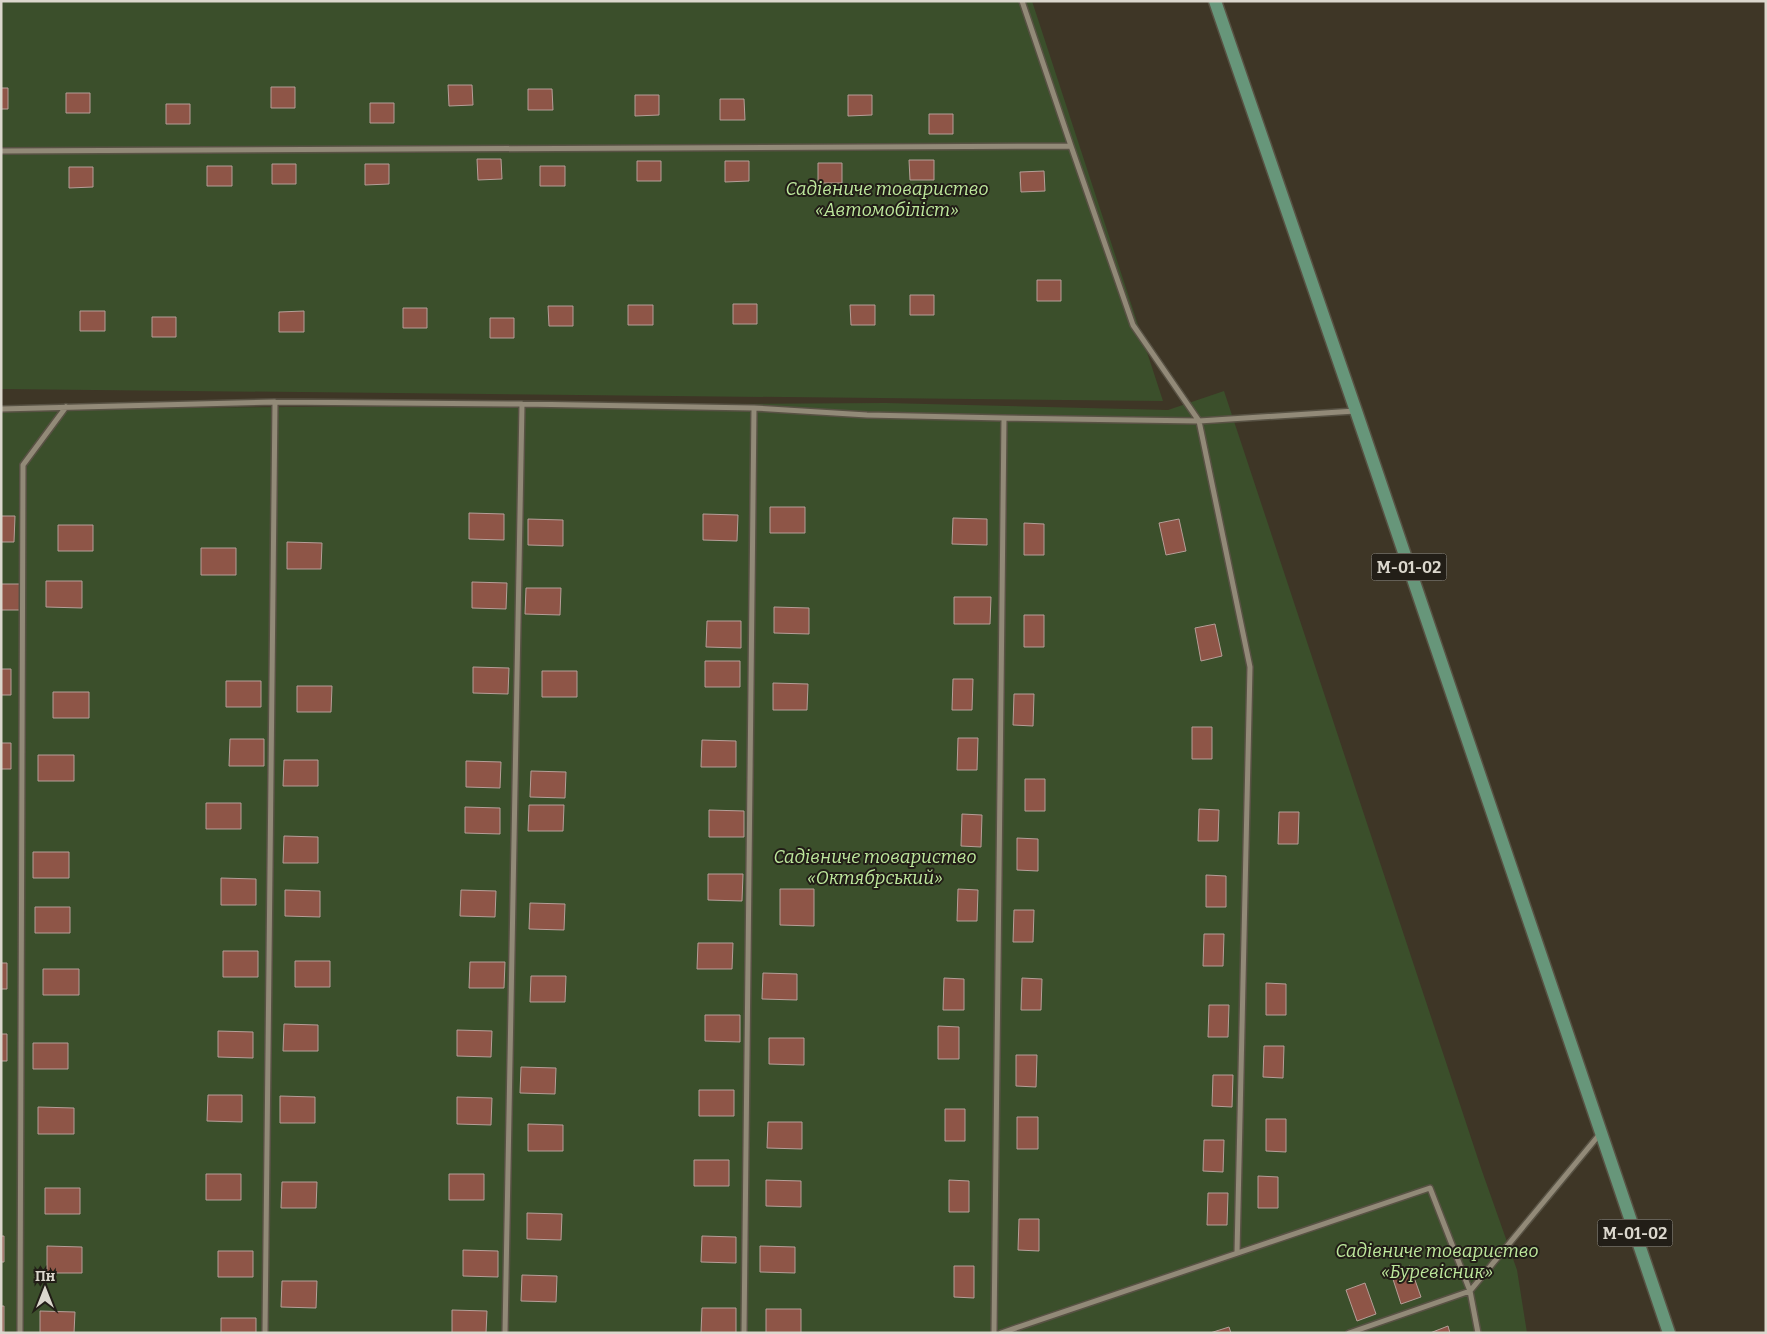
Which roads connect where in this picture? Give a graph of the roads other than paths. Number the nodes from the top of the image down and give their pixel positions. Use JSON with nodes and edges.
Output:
{"nodes":[{"id":1,"x":1022,"y":1,"type":"edge"},
{"id":2,"x":1215,"y":1,"type":"edge"},
{"id":3,"x":1071,"y":146,"type":"junction"},
{"id":4,"x":1,"y":151,"type":"edge"},
{"id":5,"x":275,"y":402,"type":"junction"},
{"id":6,"x":522,"y":404,"type":"junction"},
{"id":7,"x":66,"y":407,"type":"junction"},
{"id":8,"x":754,"y":408,"type":"junction"},
{"id":9,"x":1,"y":409,"type":"edge"},
{"id":10,"x":1356,"y":411,"type":"junction"},
{"id":11,"x":1004,"y":418,"type":"junction"},
{"id":12,"x":1199,"y":421,"type":"junction"},
{"id":13,"x":1601,"y":1133,"type":"junction"},
{"id":14,"x":1237,"y":1253,"type":"junction"},
{"id":15,"x":1470,"y":1291,"type":"junction"},
{"id":16,"x":20,"y":1333,"type":"edge"},
{"id":17,"x":265,"y":1333,"type":"edge"},
{"id":18,"x":504,"y":1333,"type":"edge"},
{"id":19,"x":744,"y":1333,"type":"edge"},
{"id":20,"x":994,"y":1333,"type":"edge"},
{"id":21,"x":1001,"y":1333,"type":"edge"},
{"id":22,"x":1349,"y":1333,"type":"edge"},
{"id":23,"x":1478,"y":1333,"type":"edge"},
{"id":24,"x":1669,"y":1333,"type":"edge"}],
"edges":[{"from":1,"to":3,"type":"street"},
{"from":2,"to":10,"type":"main road","number":"М-01-02"},
{"from":3,"to":4,"type":"street"},
{"from":3,"to":12,"type":"street"},
{"from":5,"to":6,"type":"street"},
{"from":5,"to":7,"type":"street"},
{"from":5,"to":17,"type":"street"},
{"from":6,"to":8,"type":"street"},
{"from":6,"to":18,"type":"street"},
{"from":7,"to":9,"type":"street"},
{"from":7,"to":16,"type":"street"},
{"from":8,"to":11,"type":"street"},
{"from":8,"to":19,"type":"street"},
{"from":10,"to":12,"type":"street"},
{"from":10,"to":13,"type":"main road","number":"М-01-02"},
{"from":11,"to":12,"type":"street"},
{"from":11,"to":20,"type":"street"},
{"from":12,"to":14,"type":"street"},
{"from":13,"to":15,"type":"street"},
{"from":13,"to":24,"type":"main road","number":"М-01-02"},
{"from":14,"to":15,"type":"street"},
{"from":14,"to":21,"type":"street"},
{"from":15,"to":22,"type":"street"},
{"from":15,"to":23,"type":"street"}]}
